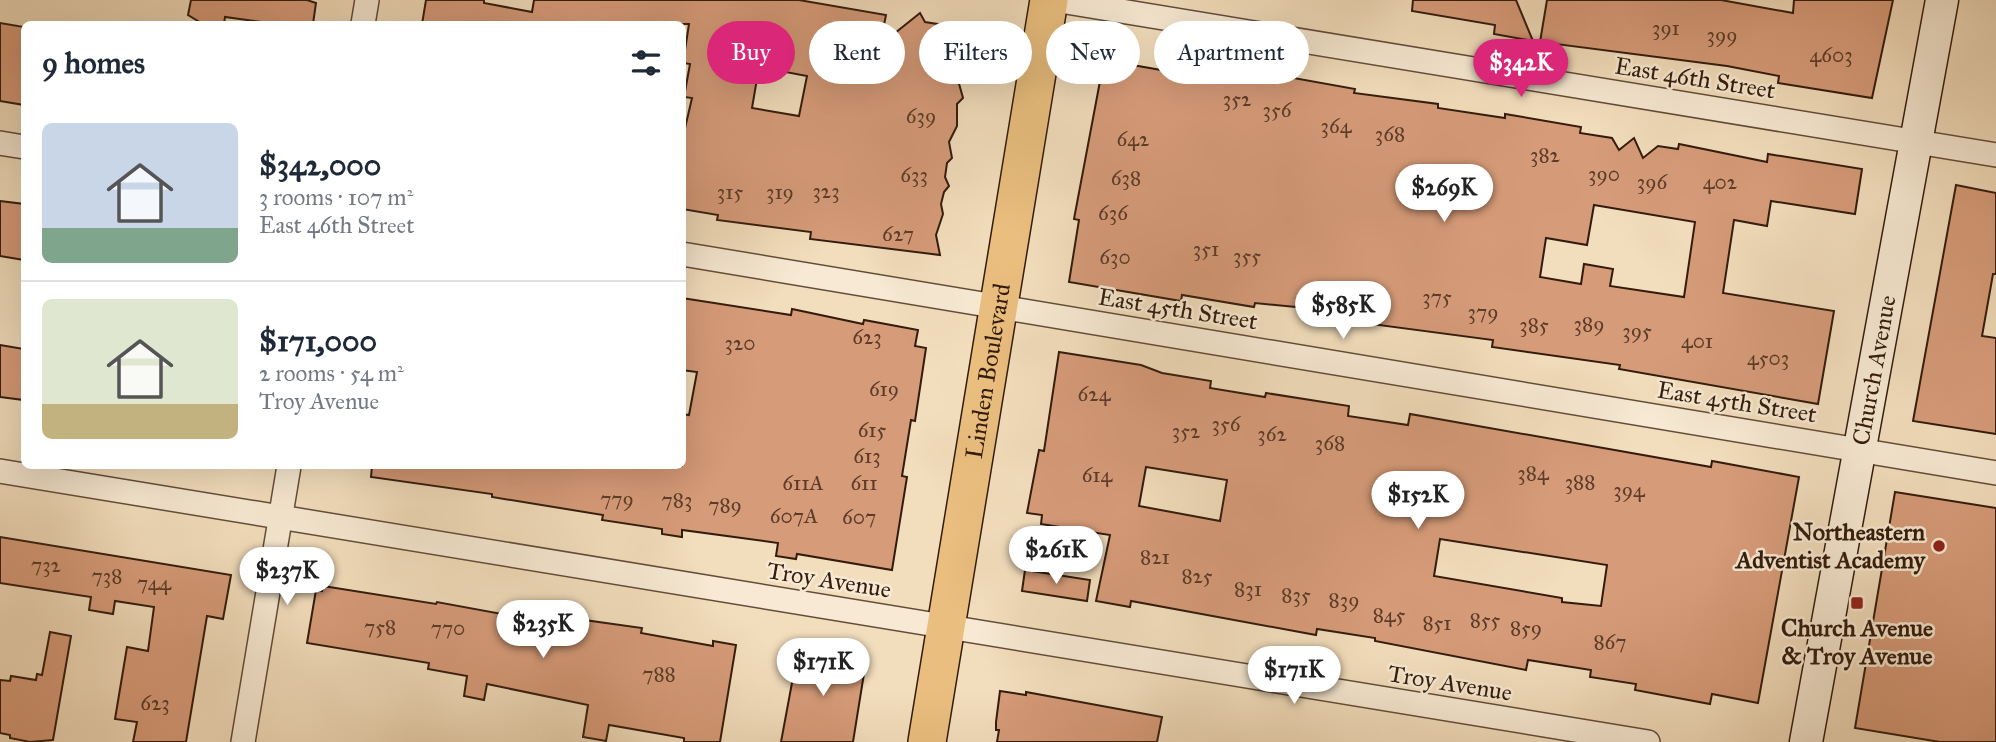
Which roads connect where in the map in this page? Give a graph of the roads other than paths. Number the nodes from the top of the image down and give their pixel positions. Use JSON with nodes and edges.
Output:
{"nodes":[{"id":1,"x":367,"y":0,"type":"edge"},
{"id":2,"x":1052,"y":0,"type":"edge"},
{"id":3,"x":1942,"y":0,"type":"edge"},
{"id":4,"x":364,"y":21,"type":"edge"},
{"id":5,"x":1915,"y":141,"type":"junction"},
{"id":6,"x":0,"y":143,"type":"edge"},
{"id":7,"x":21,"y":146,"type":"edge"},
{"id":8,"x":1996,"y":155,"type":"edge"},
{"id":9,"x":686,"y":255,"type":"edge"},
{"id":10,"x":999,"y":307,"type":"junction"},
{"id":11,"x":1861,"y":449,"type":"junction"},
{"id":12,"x":288,"y":469,"type":"edge"},
{"id":13,"x":0,"y":471,"type":"edge"},
{"id":14,"x":1996,"y":472,"type":"edge"},
{"id":15,"x":280,"y":517,"type":"junction"},
{"id":16,"x":946,"y":626,"type":"junction"},
{"id":17,"x":243,"y":742,"type":"edge"},
{"id":18,"x":927,"y":742,"type":"edge"},
{"id":19,"x":1648,"y":742,"type":"edge"},
{"id":20,"x":1806,"y":742,"type":"edge"}],
"edges":[{"from":1,"to":4,"type":"street"},
{"from":2,"to":5,"type":"street","name":"East 46th Street"},
{"from":2,"to":10,"type":"highway","name":"Linden Boulevard"},
{"from":3,"to":5,"type":"main road","name":"Church Avenue"},
{"from":5,"to":8,"type":"street","name":"East 46th Street"},
{"from":5,"to":11,"type":"main road","name":"Church Avenue"},
{"from":6,"to":7,"type":"street"},
{"from":9,"to":10,"type":"street","name":"East 45th Street"},
{"from":10,"to":11,"type":"street","name":"East 45th Street"},
{"from":10,"to":16,"type":"highway","name":"Linden Boulevard"},
{"from":11,"to":14,"type":"street","name":"East 45th Street"},
{"from":11,"to":20,"type":"main road","name":"Church Avenue"},
{"from":12,"to":15,"type":"street"},
{"from":13,"to":15,"type":"street","name":"Troy Avenue"},
{"from":15,"to":16,"type":"street","name":"Troy Avenue"},
{"from":15,"to":17,"type":"street"},
{"from":16,"to":18,"type":"highway","name":"Linden Boulevard"},
{"from":16,"to":19,"type":"street","name":"Troy Avenue"}]}
